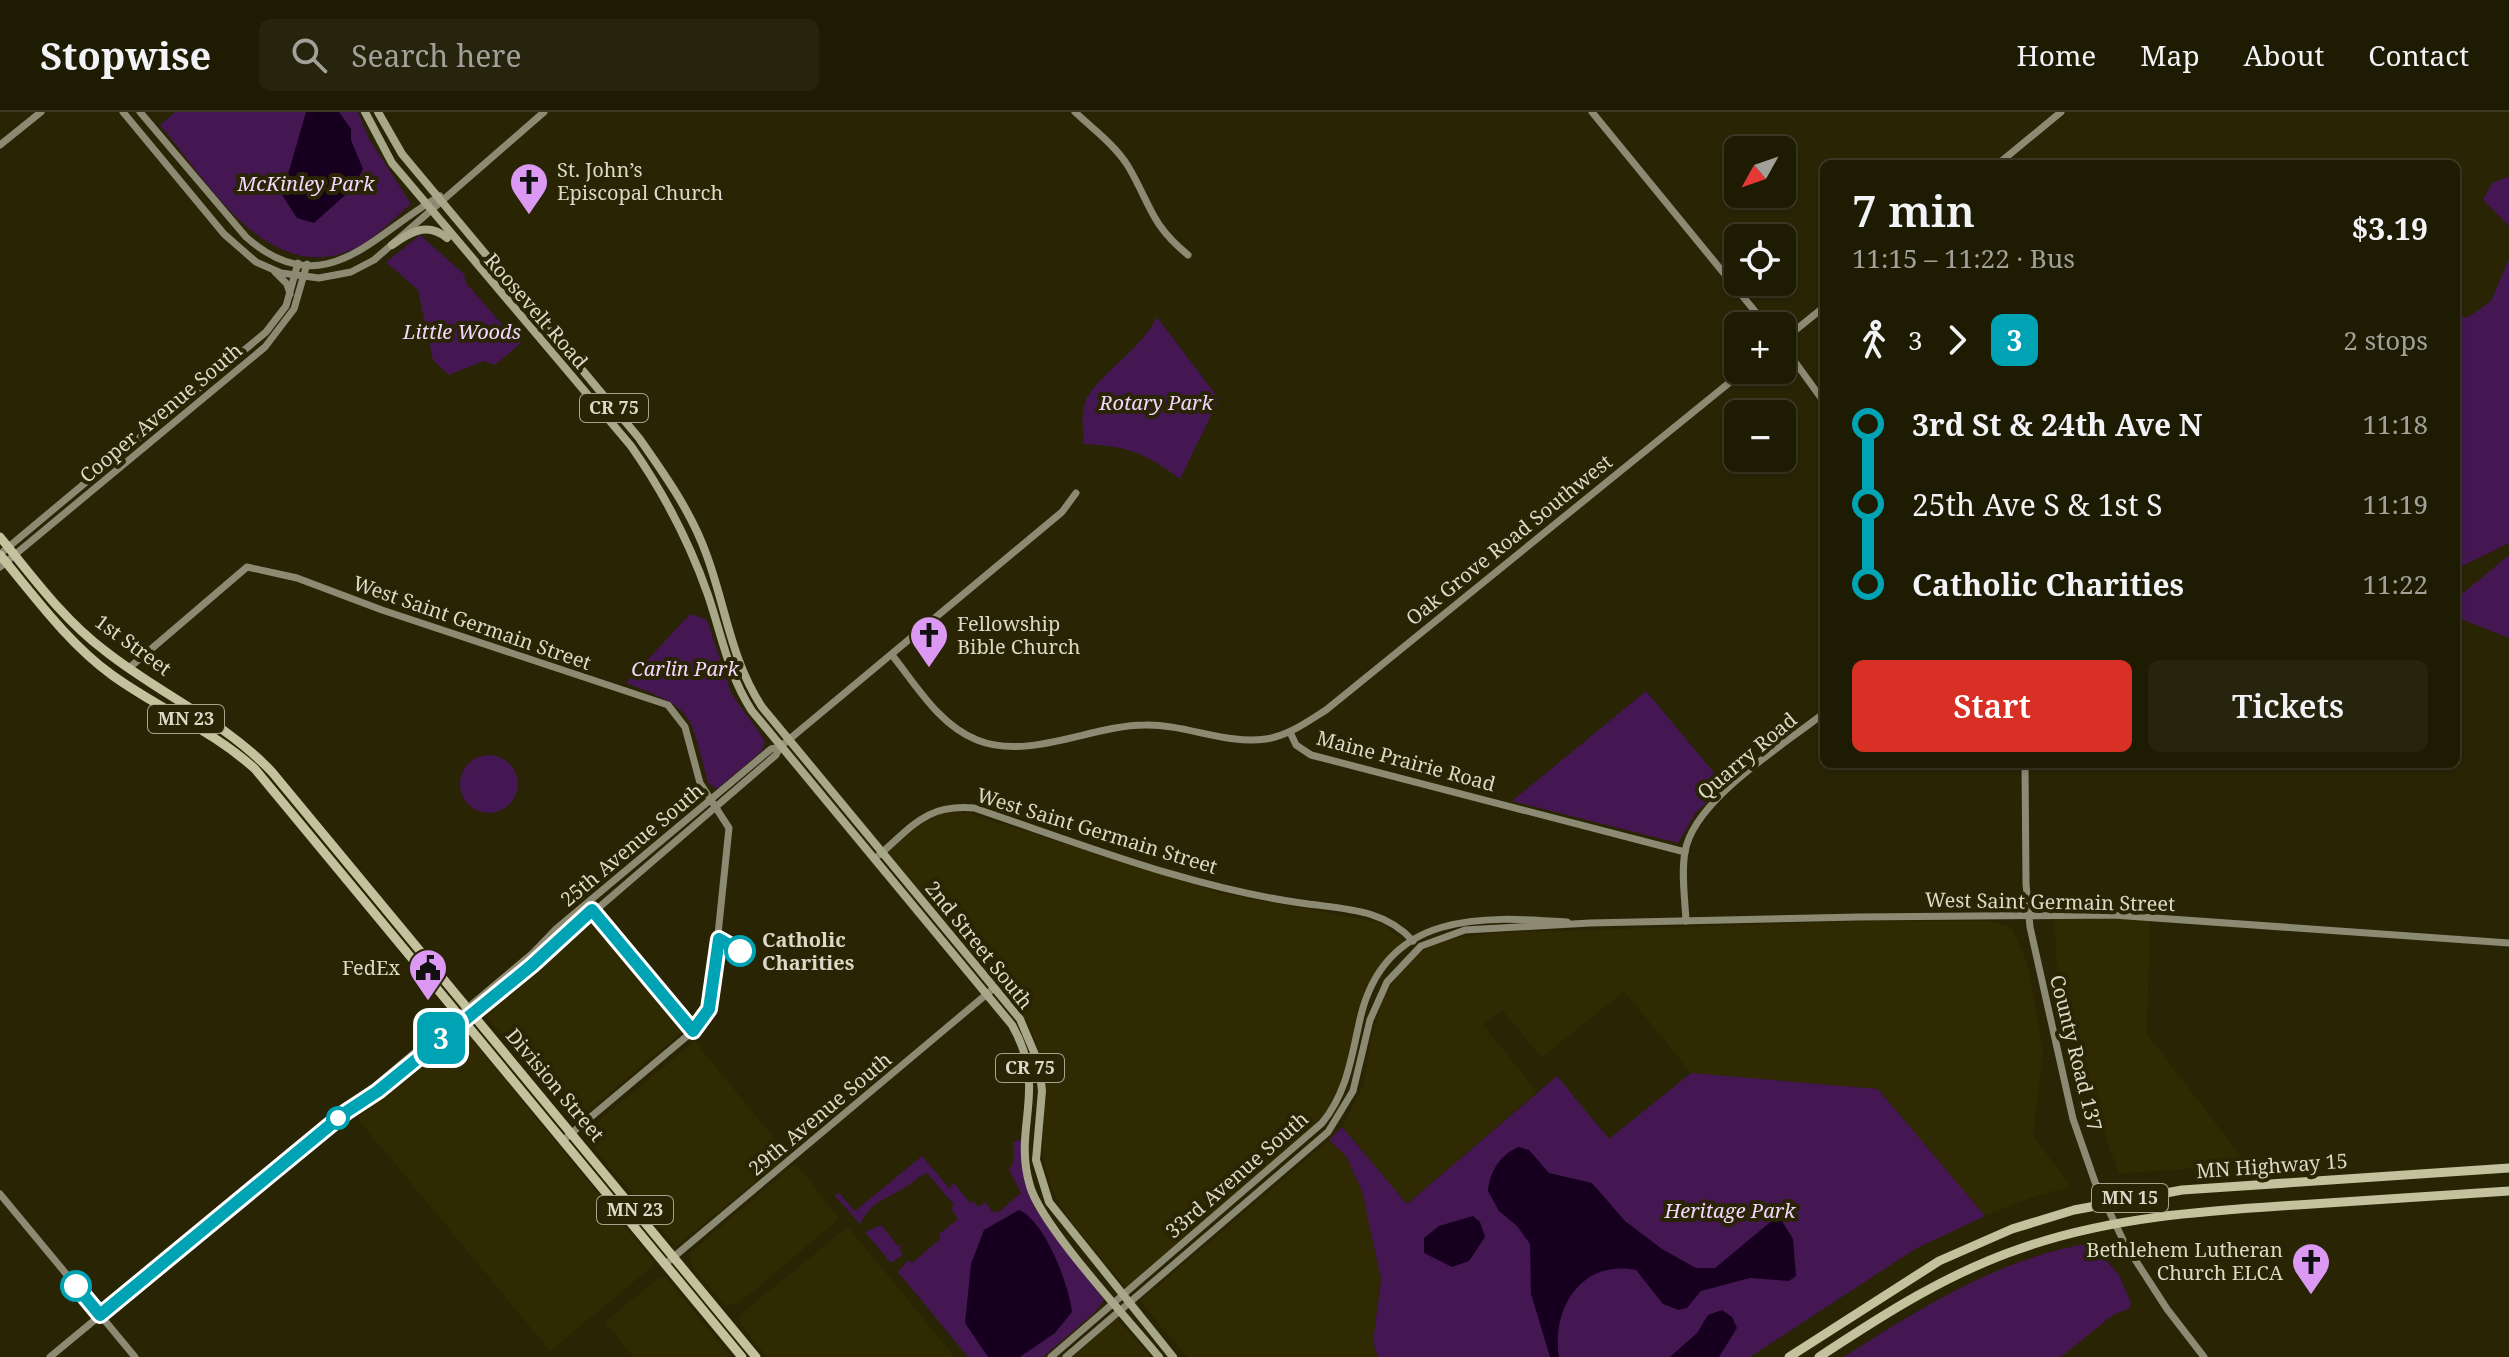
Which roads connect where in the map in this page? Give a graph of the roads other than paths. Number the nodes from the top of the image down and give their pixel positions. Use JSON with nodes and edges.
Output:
{"nodes":[{"id":1,"x":41,"y":112,"type":"edge"},
{"id":2,"x":123,"y":112,"type":"edge"},
{"id":3,"x":140,"y":112,"type":"edge"},
{"id":4,"x":365,"y":112,"type":"edge"},
{"id":5,"x":378,"y":112,"type":"edge"},
{"id":6,"x":544,"y":112,"type":"edge"},
{"id":7,"x":1075,"y":112,"type":"edge"},
{"id":8,"x":1592,"y":112,"type":"edge"},
{"id":9,"x":2061,"y":112,"type":"edge"},
{"id":10,"x":0,"y":145,"type":"edge"},
{"id":11,"x":2003,"y":160,"type":"edge"},
{"id":12,"x":442,"y":197,"type":"junction"},
{"id":13,"x":428,"y":208,"type":"junction"},
{"id":14,"x":392,"y":245,"type":"junction"},
{"id":15,"x":1188,"y":255,"type":"dead end"},
{"id":16,"x":469,"y":257,"type":"junction"},
{"id":17,"x":302,"y":264,"type":"junction"},
{"id":18,"x":270,"y":269,"type":"junction"},
{"id":19,"x":296,"y":276,"type":"junction"},
{"id":20,"x":305,"y":277,"type":"junction"},
{"id":21,"x":290,"y":296,"type":"junction"},
{"id":22,"x":1820,"y":310,"type":"edge"},
{"id":23,"x":1756,"y":312,"type":"edge"},
{"id":24,"x":1796,"y":330,"type":"edge"},
{"id":25,"x":1796,"y":362,"type":"edge"},
{"id":26,"x":1728,"y":384,"type":"edge"},
{"id":27,"x":1820,"y":396,"type":"edge"},
{"id":28,"x":1076,"y":493,"type":"dead end"},
{"id":29,"x":0,"y":537,"type":"edge"},
{"id":30,"x":5,"y":557,"type":"edge"},
{"id":31,"x":892,"y":655,"type":"junction"},
{"id":32,"x":129,"y":668,"type":"junction"},
{"id":33,"x":1820,"y":716,"type":"edge"},
{"id":34,"x":1290,"y":732,"type":"junction"},
{"id":35,"x":789,"y":739,"type":"junction"},
{"id":36,"x":780,"y":747,"type":"junction"},
{"id":37,"x":259,"y":766,"type":"junction"},
{"id":38,"x":2025,"y":768,"type":"edge"},
{"id":39,"x":714,"y":804,"type":"junction"},
{"id":40,"x":882,"y":852,"type":"junction"},
{"id":41,"x":1685,"y":852,"type":"junction"},
{"id":42,"x":874,"y":859,"type":"junction"},
{"id":43,"x":2029,"y":916,"type":"junction"},
{"id":44,"x":1686,"y":921,"type":"junction"},
{"id":45,"x":1590,"y":923,"type":"junction"},
{"id":46,"x":1413,"y":940,"type":"junction"},
{"id":47,"x":2509,"y":943,"type":"edge"},
{"id":48,"x":1419,"y":948,"type":"junction"},
{"id":49,"x":994,"y":988,"type":"junction"},
{"id":50,"x":986,"y":995,"type":"junction"},
{"id":51,"x":465,"y":1013,"type":"junction"},
{"id":52,"x":567,"y":1136,"type":"junction"},
{"id":53,"x":2509,"y":1168,"type":"edge"},
{"id":54,"x":2509,"y":1191,"type":"edge"},
{"id":55,"x":0,"y":1194,"type":"edge"},
{"id":56,"x":670,"y":1261,"type":"junction"},
{"id":57,"x":1122,"y":1295,"type":"junction"},
{"id":58,"x":1114,"y":1302,"type":"junction"},
{"id":59,"x":1129,"y":1304,"type":"junction"},
{"id":60,"x":1121,"y":1310,"type":"junction"},
{"id":61,"x":100,"y":1315,"type":"junction"},
{"id":62,"x":50,"y":1357,"type":"edge"},
{"id":63,"x":135,"y":1357,"type":"edge"},
{"id":64,"x":742,"y":1357,"type":"edge"},
{"id":65,"x":756,"y":1357,"type":"edge"},
{"id":66,"x":1051,"y":1357,"type":"edge"},
{"id":67,"x":1066,"y":1357,"type":"edge"},
{"id":68,"x":1159,"y":1357,"type":"edge"},
{"id":69,"x":1173,"y":1357,"type":"edge"},
{"id":70,"x":1789,"y":1357,"type":"edge"},
{"id":71,"x":1819,"y":1357,"type":"edge"},
{"id":72,"x":2204,"y":1357,"type":"edge"}],
"edges":[{"from":1,"to":10,"type":"street"},
{"from":2,"to":18,"type":"street"},
{"from":3,"to":17,"type":"street"},
{"from":4,"to":13,"type":"main road","name":"Roosevelt Road","number":"CR 75"},
{"from":5,"to":12,"type":"main road","name":"Roosevelt Road","number":"CR 75"},
{"from":6,"to":12,"type":"street"},
{"from":7,"to":15,"type":"street"},
{"from":8,"to":23,"type":"street"},
{"from":9,"to":11,"type":"street"},
{"from":12,"to":13,"type":"street"},
{"from":12,"to":35,"type":"main road","name":"Roosevelt Road","number":"CR 75"},
{"from":13,"to":14,"type":"street"},
{"from":13,"to":16,"type":"main road","name":"Roosevelt Road","number":"CR 75"},
{"from":13,"to":17,"type":"street"},
{"from":14,"to":16,"type":"main road"},
{"from":14,"to":20,"type":"street"},
{"from":16,"to":36,"type":"main road","name":"Roosevelt Road","number":"CR 75"},
{"from":17,"to":19,"type":"street"},
{"from":17,"to":20,"type":"street","name":"Cooper Avenue South"},
{"from":18,"to":19,"type":"street"},
{"from":18,"to":21,"type":"street"},
{"from":19,"to":20,"type":"street"},
{"from":19,"to":21,"type":"street"},
{"from":20,"to":30,"type":"street","name":"Cooper Avenue South"},
{"from":21,"to":30,"type":"street"},
{"from":22,"to":24,"type":"street"},
{"from":25,"to":27,"type":"street"},
{"from":26,"to":34,"type":"street","name":"Oak Grove Road Southwest"},
{"from":28,"to":31,"type":"street","name":"25th Avenue South"},
{"from":29,"to":30,"type":"highway","name":"1st Street","number":"MN 23"},
{"from":30,"to":32,"type":"highway","name":"1st Street","number":"MN 23"},
{"from":30,"to":37,"type":"highway","name":"1st Street","number":"MN 23"},
{"from":31,"to":34,"type":"street","name":"Maine Prairie Road"},
{"from":31,"to":35,"type":"street","name":"25th Avenue South"},
{"from":32,"to":37,"type":"highway","name":"1st Street","number":"MN 23"},
{"from":32,"to":39,"type":"street","name":"West Saint Germain Street"},
{"from":33,"to":41,"type":"street","name":"Quarry Road"},
{"from":34,"to":41,"type":"street","name":"Maine Prairie Road"},
{"from":35,"to":36,"type":"street","name":"25th Avenue South"},
{"from":35,"to":40,"type":"main road","name":"2nd Street South","number":"CR 75"},
{"from":36,"to":39,"type":"street","name":"25th Avenue South"},
{"from":36,"to":42,"type":"main road","name":"2nd Street South","number":"CR 75"},
{"from":37,"to":51,"type":"highway","name":"Division Street","number":"MN 23"},
{"from":38,"to":43,"type":"street","name":"County Road 137"},
{"from":39,"to":51,"type":"street","name":"25th Avenue South"},
{"from":39,"to":52,"type":"street"},
{"from":40,"to":42,"type":"street","name":"West Saint Germain Street"},
{"from":40,"to":46,"type":"street","name":"West Saint Germain Street"},
{"from":40,"to":49,"type":"main road","name":"2nd Street South","number":"CR 75"},
{"from":41,"to":44,"type":"street","name":"Quarry Road"},
{"from":42,"to":50,"type":"main road","name":"2nd Street South","number":"CR 75"},
{"from":43,"to":44,"type":"street","name":"West Saint Germain Street"},
{"from":43,"to":47,"type":"street","name":"West Saint Germain Street"},
{"from":43,"to":72,"type":"street","name":"County Road 137"},
{"from":44,"to":45,"type":"street","name":"West Saint Germain Street"},
{"from":45,"to":46,"type":"street","name":"West Saint Germain Street"},
{"from":45,"to":48,"type":"street","name":"West Saint Germain Street"},
{"from":46,"to":48,"type":"street","name":"West Saint Germain Street"},
{"from":46,"to":57,"type":"street","name":"33rd Avenue South"},
{"from":48,"to":59,"type":"street","name":"33rd Avenue South"},
{"from":49,"to":50,"type":"street","name":"29th Avenue South"},
{"from":49,"to":57,"type":"main road","name":"2nd Street South","number":"CR 75"},
{"from":50,"to":56,"type":"street","name":"29th Avenue South"},
{"from":50,"to":58,"type":"main road","name":"2nd Street South","number":"CR 75"},
{"from":51,"to":52,"type":"highway","name":"Division Street","number":"MN 23"},
{"from":51,"to":61,"type":"street","name":"25th Avenue South"},
{"from":52,"to":56,"type":"highway","name":"Division Street","number":"MN 23"},
{"from":53,"to":70,"type":"highway","name":"MN Highway 15","number":"MN 15"},
{"from":54,"to":71,"type":"highway","name":"MN Highway 15","number":"MN 15"},
{"from":55,"to":61,"type":"street"},
{"from":56,"to":64,"type":"highway","name":"Division Street","number":"MN 23"},
{"from":56,"to":65,"type":"highway","name":"Division Street","number":"MN 23"},
{"from":57,"to":58,"type":"street","name":"33rd Avenue South"},
{"from":57,"to":59,"type":"main road","name":"2nd Street South","number":"CR 75"},
{"from":58,"to":60,"type":"main road","name":"2nd Street South","number":"CR 75"},
{"from":58,"to":66,"type":"street","name":"33rd Avenue South"},
{"from":59,"to":60,"type":"street","name":"33rd Avenue South"},
{"from":59,"to":69,"type":"main road","name":"2nd Street South","number":"CR 75"},
{"from":60,"to":67,"type":"street","name":"33rd Avenue South"},
{"from":60,"to":68,"type":"main road","name":"2nd Street South","number":"CR 75"},
{"from":61,"to":62,"type":"street","name":"25th Avenue South"},
{"from":61,"to":63,"type":"street"}]}
